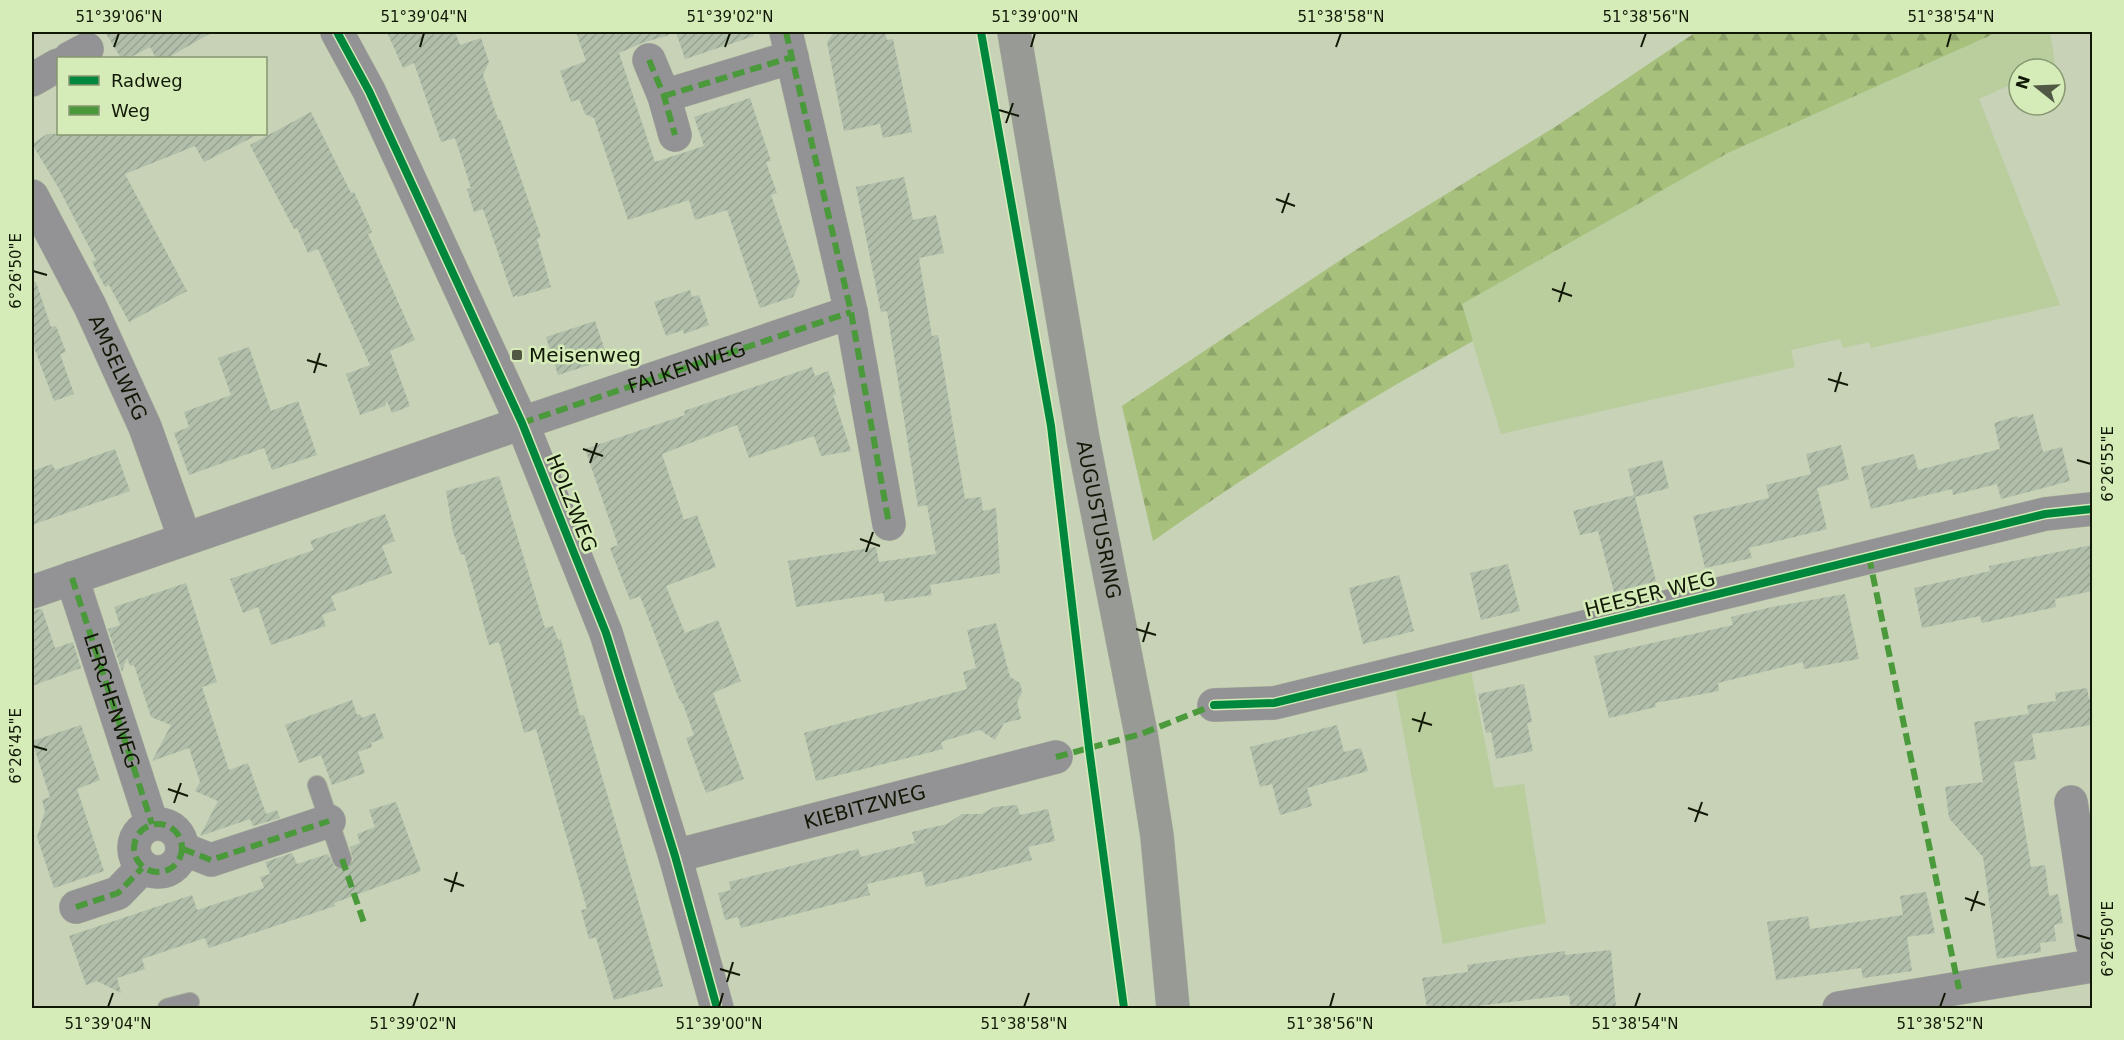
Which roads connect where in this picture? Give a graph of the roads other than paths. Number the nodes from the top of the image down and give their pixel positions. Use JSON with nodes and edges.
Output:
{"nodes":[{"id":1,"x":337,"y":32,"type":"edge"},
{"id":2,"x":1014,"y":32,"type":"edge"},
{"id":3,"x":789,"y":44,"type":"edge"},
{"id":4,"x":649,"y":60,"type":"dead end"},
{"id":5,"x":57,"y":66,"type":"edge"},
{"id":6,"x":32,"y":80,"type":"edge"},
{"id":7,"x":664,"y":96,"type":"junction"},
{"id":8,"x":675,"y":135,"type":"dead end"},
{"id":9,"x":33,"y":200,"type":"edge"},
{"id":10,"x":851,"y":312,"type":"junction"},
{"id":11,"x":522,"y":423,"type":"junction"},
{"id":12,"x":2092,"y":509,"type":"edge"},
{"id":13,"x":889,"y":524,"type":"dead end"},
{"id":14,"x":184,"y":539,"type":"junction"},
{"id":15,"x":72,"y":578,"type":"junction"},
{"id":16,"x":32,"y":592,"type":"edge"},
{"id":17,"x":1214,"y":705,"type":"dead end"},
{"id":18,"x":1056,"y":756,"type":"dead end"},
{"id":19,"x":317,"y":785,"type":"dead end"},
{"id":20,"x":2071,"y":802,"type":"dead end"},
{"id":21,"x":329,"y":821,"type":"junction"},
{"id":22,"x":152,"y":824,"type":"junction"},
{"id":23,"x":183,"y":849,"type":"junction"},
{"id":24,"x":675,"y":856,"type":"junction"},
{"id":25,"x":342,"y":859,"type":"dead end"},
{"id":26,"x":142,"y":868,"type":"junction"},
{"id":27,"x":76,"y":907,"type":"dead end"},
{"id":28,"x":2092,"y":944,"type":"edge"},
{"id":29,"x":2092,"y":966,"type":"edge"},
{"id":30,"x":190,"y":1002,"type":"dead end"},
{"id":31,"x":167,"y":1008,"type":"edge"},
{"id":32,"x":717,"y":1008,"type":"edge"},
{"id":33,"x":1173,"y":1008,"type":"edge"},
{"id":34,"x":1839,"y":1008,"type":"edge"}],
"edges":[{"from":1,"to":11,"type":"street","name":"HOLZWEG"},
{"from":2,"to":33,"type":"main road","name":"AUGUSTUSRING"},
{"from":3,"to":7,"type":"street"},
{"from":3,"to":10,"type":"street"},
{"from":4,"to":7,"type":"street"},
{"from":5,"to":6,"type":"street"},
{"from":7,"to":8,"type":"street"},
{"from":9,"to":14,"type":"street","name":"AMSELWEG"},
{"from":10,"to":11,"type":"street","name":"FALKENWEG"},
{"from":10,"to":13,"type":"street"},
{"from":11,"to":14,"type":"street"},
{"from":11,"to":24,"type":"street","name":"HOLZWEG"},
{"from":12,"to":17,"type":"street","name":"HEESER WEG"},
{"from":14,"to":15,"type":"street"},
{"from":15,"to":16,"type":"street"},
{"from":15,"to":22,"type":"street","name":"LERCHENWEG"},
{"from":18,"to":24,"type":"street","name":"KIEBITZWEG"},
{"from":19,"to":21,"type":"lane"},
{"from":20,"to":28,"type":"street"},
{"from":21,"to":23,"type":"street"},
{"from":21,"to":25,"type":"lane"},
{"from":22,"to":23,"type":"street"},
{"from":22,"to":26,"type":"street"},
{"from":23,"to":26,"type":"street"},
{"from":24,"to":32,"type":"street","name":"HOLZWEG"},
{"from":26,"to":27,"type":"street"},
{"from":29,"to":34,"type":"street"},
{"from":30,"to":31,"type":"lane"}]}
